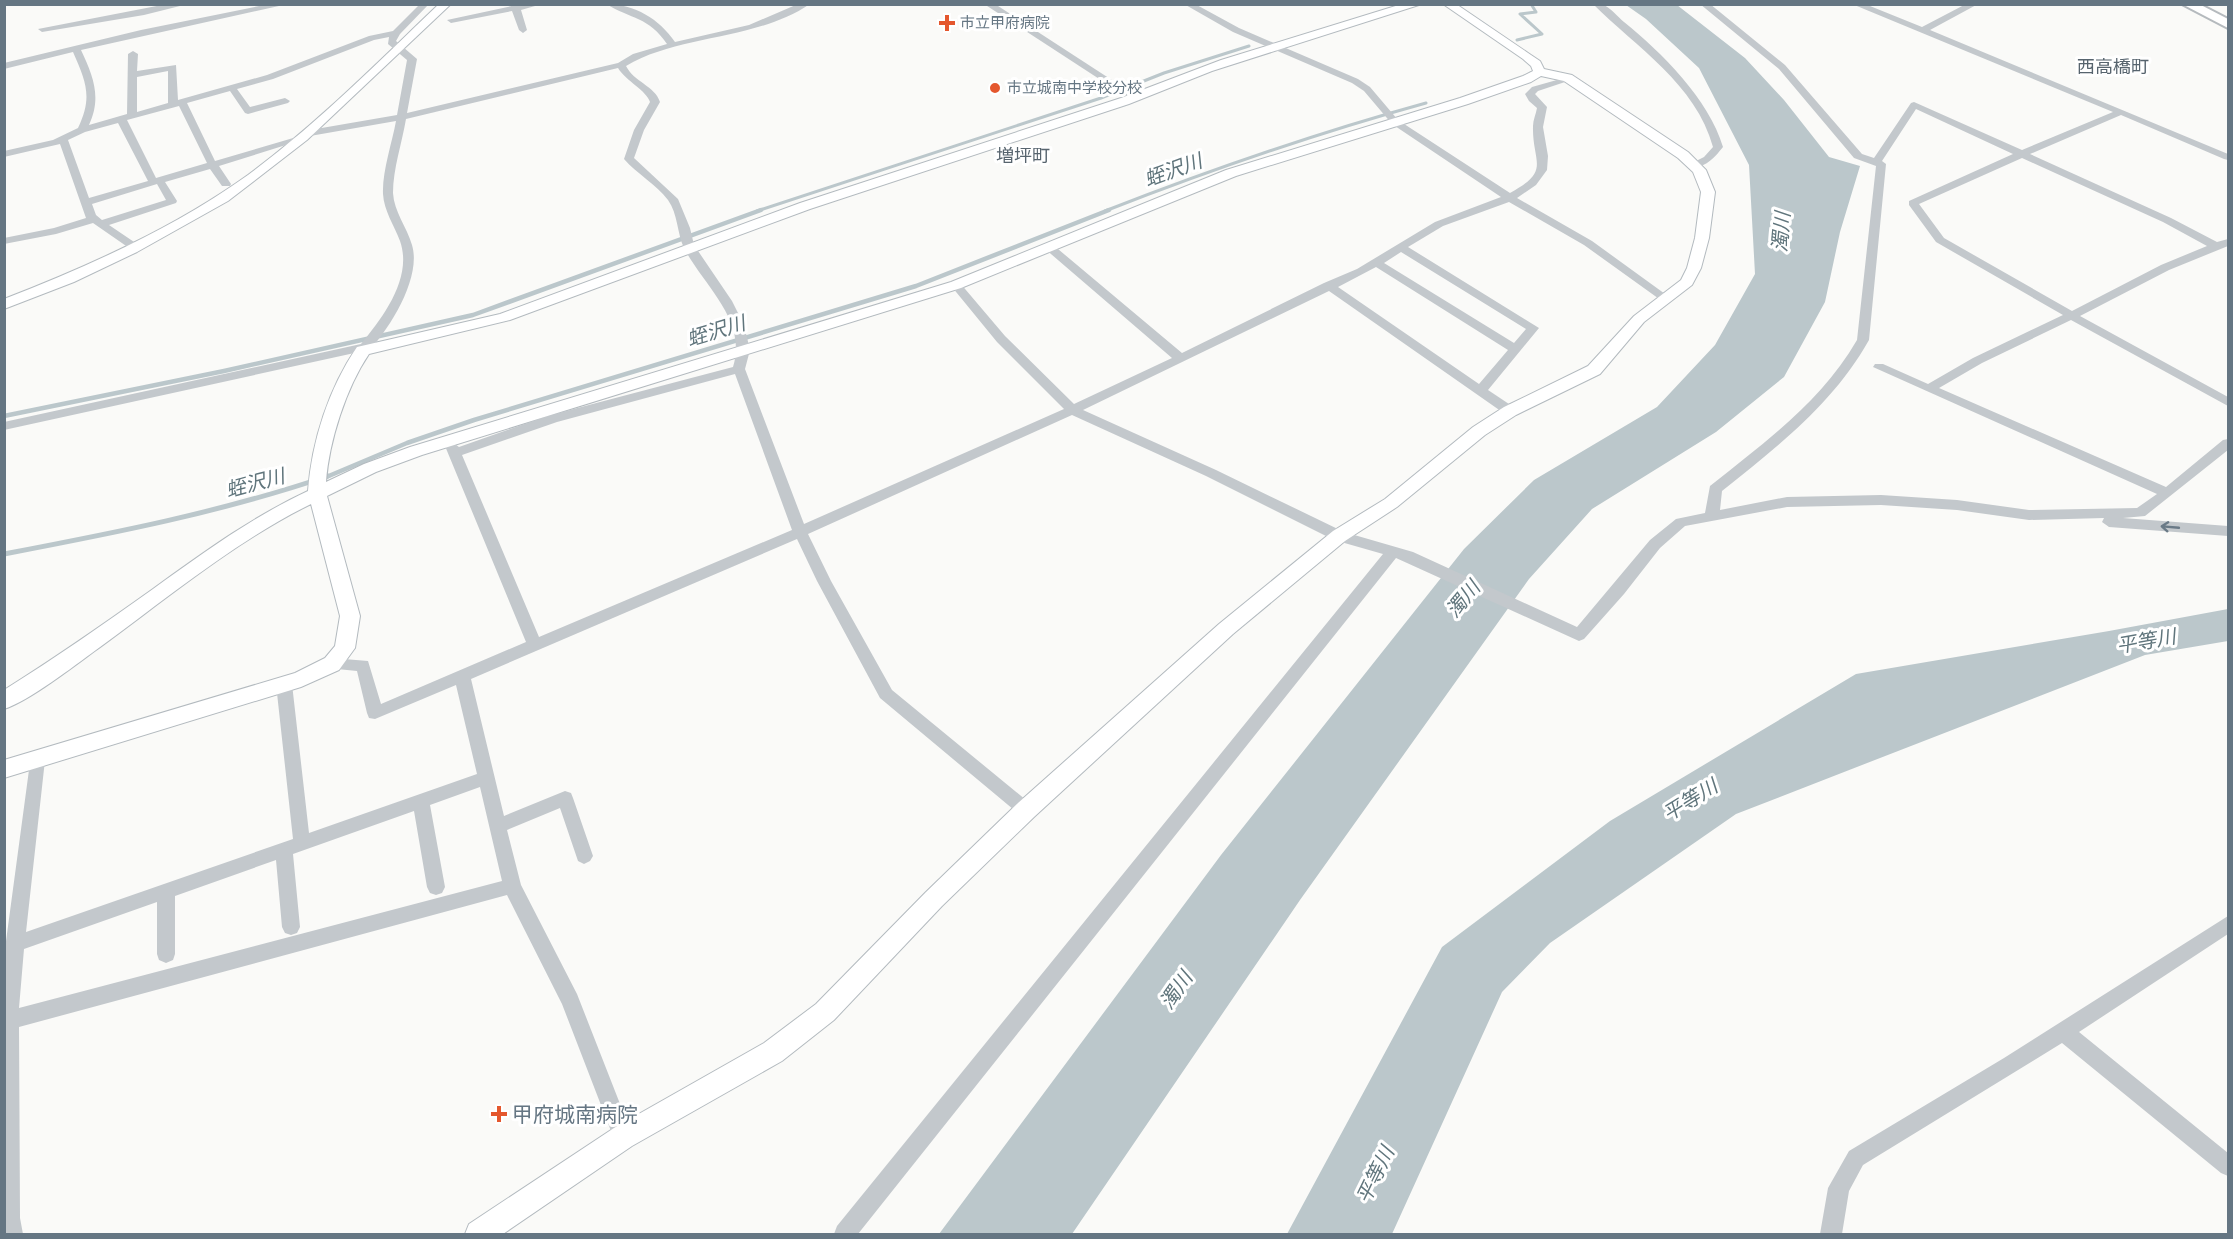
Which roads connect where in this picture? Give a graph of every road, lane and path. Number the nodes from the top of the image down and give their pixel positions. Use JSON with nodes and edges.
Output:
{"nodes":[{"id":1,"x":184,"y":4,"type":"edge"},
{"id":2,"x":284,"y":4,"type":"edge"},
{"id":3,"x":425,"y":4,"type":"edge"},
{"id":4,"x":446,"y":4,"type":"edge"},
{"id":5,"x":538,"y":4,"type":"edge"},
{"id":6,"x":610,"y":4,"type":"edge"},
{"id":7,"x":806,"y":4,"type":"edge"},
{"id":8,"x":988,"y":4,"type":"edge"},
{"id":9,"x":1188,"y":4,"type":"edge"},
{"id":10,"x":1417,"y":4,"type":"edge"},
{"id":11,"x":1448,"y":4,"type":"edge"},
{"id":12,"x":1598,"y":4,"type":"edge"},
{"id":13,"x":1704,"y":4,"type":"edge"},
{"id":14,"x":1856,"y":4,"type":"edge"},
{"id":15,"x":1974,"y":4,"type":"edge"},
{"id":16,"x":2188,"y":4,"type":"edge"},
{"id":17,"x":144,"y":9,"type":"edge"},
{"id":18,"x":516,"y":9,"type":"junction"},
{"id":19,"x":451,"y":20,"type":"dead end"},
{"id":20,"x":2229,"y":24,"type":"edge"},
{"id":21,"x":42,"y":29,"type":"dead end"},
{"id":22,"x":523,"y":30,"type":"dead end"},
{"id":23,"x":1923,"y":30,"type":"junction"},
{"id":24,"x":141,"y":33,"type":"junction"},
{"id":25,"x":396,"y":33,"type":"junction"},
{"id":26,"x":673,"y":46,"type":"junction"},
{"id":27,"x":1274,"y":46,"type":"junction"},
{"id":28,"x":77,"y":50,"type":"junction"},
{"id":29,"x":398,"y":50,"type":"junction"},
{"id":30,"x":133,"y":54,"type":"dead end"},
{"id":31,"x":621,"y":65,"type":"junction"},
{"id":32,"x":4,"y":66,"type":"edge"},
{"id":33,"x":1539,"y":72,"type":"junction"},
{"id":34,"x":133,"y":75,"type":"junction"},
{"id":35,"x":1568,"y":78,"type":"junction"},
{"id":36,"x":232,"y":88,"type":"junction"},
{"id":37,"x":1131,"y":96,"type":"junction"},
{"id":38,"x":285,"y":100,"type":"dead end"},
{"id":39,"x":178,"y":104,"type":"junction"},
{"id":40,"x":2121,"y":112,"type":"junction"},
{"id":41,"x":402,"y":116,"type":"junction"},
{"id":42,"x":1390,"y":116,"type":"junction"},
{"id":43,"x":126,"y":118,"type":"junction"},
{"id":44,"x":82,"y":130,"type":"junction"},
{"id":45,"x":305,"y":136,"type":"junction"},
{"id":46,"x":63,"y":139,"type":"junction"},
{"id":47,"x":4,"y":154,"type":"edge"},
{"id":48,"x":2022,"y":154,"type":"junction"},
{"id":49,"x":2229,"y":157,"type":"edge"},
{"id":50,"x":1877,"y":161,"type":"junction"},
{"id":51,"x":212,"y":164,"type":"junction"},
{"id":52,"x":1696,"y":165,"type":"junction"},
{"id":53,"x":156,"y":181,"type":"junction"},
{"id":54,"x":226,"y":184,"type":"dead end"},
{"id":55,"x":1510,"y":198,"type":"junction"},
{"id":56,"x":86,"y":202,"type":"junction"},
{"id":57,"x":98,"y":222,"type":"junction"},
{"id":58,"x":4,"y":241,"type":"edge"},
{"id":59,"x":2229,"y":242,"type":"edge"},
{"id":60,"x":690,"y":246,"type":"junction"},
{"id":61,"x":1048,"y":246,"type":"junction"},
{"id":62,"x":2216,"y":246,"type":"junction"},
{"id":63,"x":1401,"y":247,"type":"junction"},
{"id":64,"x":136,"y":248,"type":"junction"},
{"id":65,"x":1377,"y":263,"type":"junction"},
{"id":66,"x":956,"y":285,"type":"junction"},
{"id":67,"x":1328,"y":285,"type":"junction"},
{"id":68,"x":1666,"y":299,"type":"junction"},
{"id":69,"x":4,"y":306,"type":"edge"},
{"id":70,"x":2073,"y":315,"type":"junction"},
{"id":71,"x":742,"y":344,"type":"junction"},
{"id":72,"x":365,"y":347,"type":"junction"},
{"id":73,"x":1515,"y":349,"type":"junction"},
{"id":74,"x":1180,"y":359,"type":"junction"},
{"id":75,"x":1879,"y":367,"type":"dead end"},
{"id":76,"x":739,"y":369,"type":"junction"},
{"id":77,"x":1929,"y":389,"type":"junction"},
{"id":78,"x":1480,"y":391,"type":"junction"},
{"id":79,"x":2229,"y":402,"type":"edge"},
{"id":80,"x":1072,"y":410,"type":"junction"},
{"id":81,"x":1510,"y":411,"type":"junction"},
{"id":82,"x":528,"y":423,"type":"junction"},
{"id":83,"x":4,"y":426,"type":"edge"},
{"id":84,"x":2229,"y":443,"type":"edge"},
{"id":85,"x":452,"y":447,"type":"junction"},
{"id":86,"x":317,"y":485,"type":"junction"},
{"id":87,"x":2168,"y":494,"type":"junction"},
{"id":88,"x":2029,"y":515,"type":"junction"},
{"id":89,"x":1712,"y":516,"type":"junction"},
{"id":90,"x":800,"y":531,"type":"junction"},
{"id":91,"x":2229,"y":531,"type":"edge"},
{"id":92,"x":1338,"y":536,"type":"junction"},
{"id":93,"x":1401,"y":554,"type":"junction"},
{"id":94,"x":535,"y":645,"type":"junction"},
{"id":95,"x":332,"y":664,"type":"junction"},
{"id":96,"x":462,"y":676,"type":"junction"},
{"id":97,"x":284,"y":684,"type":"junction"},
{"id":98,"x":4,"y":701,"type":"edge"},
{"id":99,"x":37,"y":760,"type":"junction"},
{"id":100,"x":4,"y":769,"type":"edge"},
{"id":101,"x":487,"y":778,"type":"junction"},
{"id":102,"x":421,"y":801,"type":"junction"},
{"id":103,"x":1026,"y":810,"type":"junction"},
{"id":104,"x":498,"y":826,"type":"junction"},
{"id":105,"x":302,"y":843,"type":"junction"},
{"id":106,"x":284,"y":849,"type":"junction"},
{"id":107,"x":584,"y":856,"type":"dead end"},
{"id":108,"x":512,"y":886,"type":"junction"},
{"id":109,"x":436,"y":887,"type":"dead end"},
{"id":110,"x":166,"y":891,"type":"junction"},
{"id":111,"x":2229,"y":924,"type":"edge"},
{"id":112,"x":291,"y":927,"type":"dead end"},
{"id":113,"x":15,"y":944,"type":"junction"},
{"id":114,"x":166,"y":954,"type":"dead end"},
{"id":115,"x":8,"y":1013,"type":"edge"},
{"id":116,"x":2062,"y":1031,"type":"junction"},
{"id":117,"x":623,"y":1137,"type":"junction"},
{"id":118,"x":2229,"y":1166,"type":"edge"},
{"id":119,"x":9,"y":1224,"type":"edge"},
{"id":120,"x":479,"y":1234,"type":"edge"},
{"id":121,"x":845,"y":1234,"type":"edge"},
{"id":122,"x":1831,"y":1234,"type":"edge"}],
"edges":[{"from":1,"to":17,"type":"street"},
{"from":2,"to":24,"type":"street"},
{"from":3,"to":25,"type":"street"},
{"from":4,"to":29,"type":"street"},
{"from":5,"to":18,"type":"street"},
{"from":6,"to":26,"type":"street"},
{"from":7,"to":26,"type":"street"},
{"from":8,"to":37,"type":"street"},
{"from":9,"to":27,"type":"street"},
{"from":10,"to":27,"type":"street"},
{"from":11,"to":33,"type":"street"},
{"from":12,"to":52,"type":"street"},
{"from":13,"to":50,"type":"street"},
{"from":14,"to":23,"type":"street"},
{"from":15,"to":23,"type":"street"},
{"from":16,"to":20,"type":"main road"},
{"from":17,"to":21,"type":"street"},
{"from":17,"to":24,"type":"street"},
{"from":18,"to":19,"type":"street"},
{"from":18,"to":22,"type":"street"},
{"from":23,"to":40,"type":"street"},
{"from":24,"to":28,"type":"street"},
{"from":25,"to":29,"type":"street"},
{"from":25,"to":36,"type":"street"},
{"from":26,"to":31,"type":"street"},
{"from":27,"to":37,"type":"street"},
{"from":27,"to":42,"type":"street"},
{"from":28,"to":32,"type":"street"},
{"from":28,"to":44,"type":"street"},
{"from":29,"to":41,"type":"street"},
{"from":29,"to":45,"type":"street"},
{"from":30,"to":34,"type":"street"},
{"from":31,"to":41,"type":"street"},
{"from":31,"to":60,"type":"street"},
{"from":33,"to":35,"type":"street"},
{"from":33,"to":42,"type":"street"},
{"from":34,"to":39,"type":"street"},
{"from":34,"to":43,"type":"street"},
{"from":35,"to":52,"type":"street"},
{"from":35,"to":55,"type":"street"},
{"from":36,"to":38,"type":"street"},
{"from":36,"to":39,"type":"street"},
{"from":37,"to":60,"type":"street"},
{"from":39,"to":43,"type":"street"},
{"from":39,"to":51,"type":"street"},
{"from":40,"to":48,"type":"street"},
{"from":40,"to":49,"type":"street"},
{"from":41,"to":45,"type":"street"},
{"from":41,"to":72,"type":"street"},
{"from":42,"to":55,"type":"street"},
{"from":42,"to":61,"type":"street"},
{"from":43,"to":44,"type":"street"},
{"from":43,"to":53,"type":"street"},
{"from":44,"to":46,"type":"street"},
{"from":45,"to":51,"type":"street"},
{"from":45,"to":64,"type":"street"},
{"from":46,"to":47,"type":"street"},
{"from":46,"to":56,"type":"street"},
{"from":48,"to":50,"type":"street"},
{"from":48,"to":62,"type":"street"},
{"from":48,"to":70,"type":"street"},
{"from":50,"to":89,"type":"street"},
{"from":51,"to":53,"type":"street"},
{"from":51,"to":54,"type":"street"},
{"from":52,"to":68,"type":"street"},
{"from":53,"to":56,"type":"street"},
{"from":53,"to":57,"type":"street"},
{"from":55,"to":63,"type":"street"},
{"from":55,"to":68,"type":"street"},
{"from":56,"to":57,"type":"street"},
{"from":57,"to":58,"type":"street"},
{"from":57,"to":64,"type":"street"},
{"from":59,"to":62,"type":"street"},
{"from":60,"to":71,"type":"street"},
{"from":60,"to":72,"type":"street"},
{"from":61,"to":66,"type":"street"},
{"from":61,"to":74,"type":"street"},
{"from":62,"to":70,"type":"street"},
{"from":63,"to":65,"type":"street"},
{"from":63,"to":73,"type":"street"},
{"from":64,"to":69,"type":"street"},
{"from":65,"to":67,"type":"street"},
{"from":65,"to":73,"type":"street"},
{"from":66,"to":71,"type":"street"},
{"from":66,"to":80,"type":"street"},
{"from":67,"to":74,"type":"street"},
{"from":67,"to":78,"type":"street"},
{"from":68,"to":81,"type":"street"},
{"from":70,"to":77,"type":"street"},
{"from":70,"to":79,"type":"street"},
{"from":71,"to":76,"type":"street"},
{"from":71,"to":82,"type":"street"},
{"from":72,"to":83,"type":"street"},
{"from":72,"to":86,"type":"street"},
{"from":73,"to":78,"type":"street"},
{"from":74,"to":80,"type":"street"},
{"from":75,"to":77,"type":"street"},
{"from":76,"to":82,"type":"street"},
{"from":76,"to":90,"type":"street"},
{"from":77,"to":87,"type":"street"},
{"from":78,"to":81,"type":"street"},
{"from":80,"to":90,"type":"street"},
{"from":80,"to":92,"type":"street"},
{"from":81,"to":92,"type":"street"},
{"from":82,"to":85,"type":"street"},
{"from":84,"to":87,"type":"street"},
{"from":85,"to":86,"type":"street"},
{"from":85,"to":94,"type":"street"},
{"from":86,"to":95,"type":"street"},
{"from":86,"to":98,"type":"street"},
{"from":87,"to":88,"type":"street"},
{"from":88,"to":89,"type":"street"},
{"from":91,"to":88,"type":"street","one_way":true},
{"from":89,"to":93,"type":"street"},
{"from":90,"to":94,"type":"street"},
{"from":90,"to":103,"type":"street"},
{"from":92,"to":93,"type":"street"},
{"from":92,"to":103,"type":"street"},
{"from":93,"to":121,"type":"street"},
{"from":94,"to":96,"type":"street"},
{"from":95,"to":96,"type":"street"},
{"from":95,"to":97,"type":"street"},
{"from":96,"to":101,"type":"street"},
{"from":97,"to":99,"type":"street"},
{"from":97,"to":105,"type":"street"},
{"from":99,"to":100,"type":"street"},
{"from":99,"to":113,"type":"street"},
{"from":101,"to":102,"type":"street"},
{"from":101,"to":104,"type":"street"},
{"from":102,"to":105,"type":"street"},
{"from":102,"to":109,"type":"street"},
{"from":103,"to":117,"type":"street"},
{"from":104,"to":107,"type":"street"},
{"from":104,"to":108,"type":"street"},
{"from":105,"to":106,"type":"street"},
{"from":106,"to":110,"type":"street"},
{"from":106,"to":112,"type":"street"},
{"from":108,"to":115,"type":"street"},
{"from":108,"to":117,"type":"street"},
{"from":110,"to":113,"type":"street"},
{"from":110,"to":114,"type":"street"},
{"from":111,"to":116,"type":"street"},
{"from":113,"to":115,"type":"street"},
{"from":115,"to":119,"type":"street"},
{"from":116,"to":118,"type":"street"},
{"from":116,"to":122,"type":"street"},
{"from":117,"to":120,"type":"street"}]}
